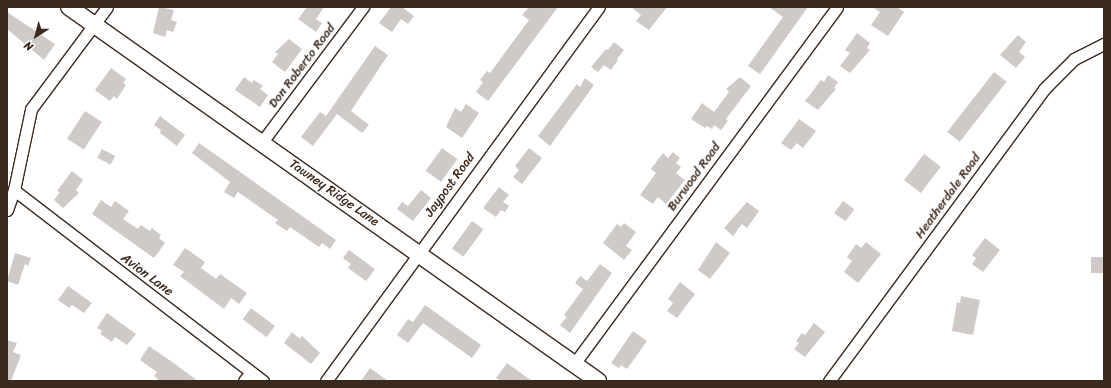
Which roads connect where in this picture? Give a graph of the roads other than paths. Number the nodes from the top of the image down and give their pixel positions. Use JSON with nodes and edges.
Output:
{"nodes":[{"id":1,"x":69,"y":7,"type":"edge"},
{"id":2,"x":106,"y":7,"type":"edge"},
{"id":3,"x":363,"y":7,"type":"edge"},
{"id":4,"x":599,"y":7,"type":"edge"},
{"id":5,"x":837,"y":7,"type":"edge"},
{"id":6,"x":94,"y":25,"type":"junction"},
{"id":7,"x":1104,"y":44,"type":"edge"},
{"id":8,"x":262,"y":142,"type":"junction"},
{"id":9,"x":14,"y":190,"type":"junction"},
{"id":10,"x":7,"y":210,"type":"edge"},
{"id":11,"x":418,"y":253,"type":"junction"},
{"id":12,"x":574,"y":364,"type":"junction"},
{"id":13,"x":248,"y":376,"type":"edge"},
{"id":14,"x":263,"y":381,"type":"edge"},
{"id":15,"x":326,"y":381,"type":"edge"},
{"id":16,"x":598,"y":381,"type":"edge"},
{"id":17,"x":829,"y":381,"type":"edge"}],
"edges":[{"from":1,"to":6,"type":"street","name":"Tawney Ridge Lane"},
{"from":2,"to":6,"type":"street"},
{"from":3,"to":8,"type":"street","name":"Don Roberto Road"},
{"from":4,"to":11,"type":"street","name":"Jaypost Road"},
{"from":5,"to":12,"type":"street","name":"Burwood Road"},
{"from":6,"to":8,"type":"street","name":"Tawney Ridge Lane"},
{"from":6,"to":9,"type":"street"},
{"from":7,"to":17,"type":"street","name":"Heatherdale Road"},
{"from":8,"to":11,"type":"street","name":"Tawney Ridge Lane"},
{"from":9,"to":10,"type":"street"},
{"from":9,"to":13,"type":"street","name":"Avion Lane"},
{"from":11,"to":12,"type":"street","name":"Tawney Ridge Lane"},
{"from":11,"to":15,"type":"street","name":"Jaypost Road"},
{"from":12,"to":16,"type":"street","name":"Tawney Ridge Lane"},
{"from":13,"to":14,"type":"street","name":"Avion Lane"}]}
